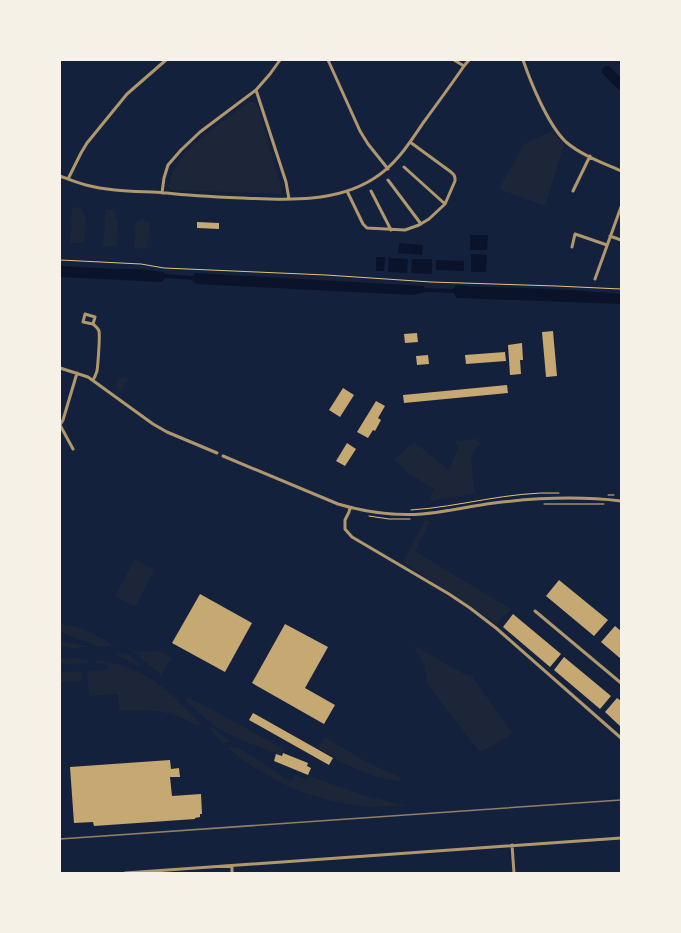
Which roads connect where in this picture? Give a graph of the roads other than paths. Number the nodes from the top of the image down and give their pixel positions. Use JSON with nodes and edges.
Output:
{"nodes":[{"id":1,"x":166,"y":60,"type":"edge"},
{"id":2,"x":280,"y":60,"type":"edge"},
{"id":3,"x":328,"y":60,"type":"edge"},
{"id":4,"x":454,"y":60,"type":"edge"},
{"id":5,"x":469,"y":60,"type":"edge"},
{"id":6,"x":523,"y":60,"type":"edge"},
{"id":7,"x":464,"y":66,"type":"junction"},
{"id":8,"x":256,"y":90,"type":"junction"},
{"id":9,"x":410,"y":142,"type":"junction"},
{"id":10,"x":590,"y":156,"type":"junction"},
{"id":11,"x":404,"y":167,"type":"dead end"},
{"id":12,"x":388,"y":169,"type":"junction"},
{"id":13,"x":621,"y":171,"type":"edge"},
{"id":14,"x":60,"y":176,"type":"edge"},
{"id":15,"x":68,"y":179,"type":"junction"},
{"id":16,"x":388,"y":180,"type":"dead end"},
{"id":17,"x":347,"y":191,"type":"junction"},
{"id":18,"x":371,"y":191,"type":"dead end"},
{"id":19,"x":573,"y":192,"type":"dead end"},
{"id":20,"x":162,"y":193,"type":"junction"},
{"id":21,"x":289,"y":199,"type":"junction"},
{"id":22,"x":445,"y":204,"type":"junction"},
{"id":23,"x":621,"y":207,"type":"edge"},
{"id":24,"x":421,"y":224,"type":"junction"},
{"id":25,"x":391,"y":230,"type":"junction"},
{"id":26,"x":610,"y":236,"type":"junction"},
{"id":27,"x":621,"y":240,"type":"edge"},
{"id":28,"x":607,"y":245,"type":"junction"},
{"id":29,"x":572,"y":246,"type":"dead end"},
{"id":30,"x":595,"y":279,"type":"dead end"},
{"id":31,"x":93,"y":324,"type":"dead end"},
{"id":32,"x":60,"y":368,"type":"edge"},
{"id":33,"x":77,"y":373,"type":"junction"},
{"id":34,"x":93,"y":380,"type":"junction"},
{"id":35,"x":60,"y":425,"type":"edge"},
{"id":36,"x":73,"y":449,"type":"dead end"},
{"id":37,"x":217,"y":453,"type":"dead end"},
{"id":38,"x":223,"y":456,"type":"dead end"},
{"id":39,"x":621,"y":501,"type":"edge"},
{"id":40,"x":350,"y":508,"type":"junction"},
{"id":41,"x":535,"y":611,"type":"dead end"},
{"id":42,"x":621,"y":683,"type":"edge"},
{"id":43,"x":621,"y":738,"type":"edge"},
{"id":44,"x":621,"y":838,"type":"edge"},
{"id":45,"x":512,"y":845,"type":"junction"},
{"id":46,"x":232,"y":866,"type":"junction"},
{"id":47,"x":126,"y":873,"type":"edge"},
{"id":48,"x":144,"y":873,"type":"edge"},
{"id":49,"x":232,"y":873,"type":"edge"},
{"id":50,"x":514,"y":873,"type":"edge"}],
"edges":[{"from":1,"to":15,"type":"street"},
{"from":2,"to":8,"type":"street"},
{"from":3,"to":12,"type":"street"},
{"from":4,"to":7,"type":"street"},
{"from":5,"to":7,"type":"street"},
{"from":6,"to":10,"type":"street"},
{"from":7,"to":9,"type":"street"},
{"from":8,"to":20,"type":"street"},
{"from":8,"to":21,"type":"street"},
{"from":9,"to":12,"type":"street"},
{"from":9,"to":22,"type":"street"},
{"from":10,"to":13,"type":"street"},
{"from":10,"to":19,"type":"street"},
{"from":11,"to":22,"type":"street"},
{"from":12,"to":17,"type":"street"},
{"from":14,"to":15,"type":"street"},
{"from":15,"to":20,"type":"street"},
{"from":16,"to":24,"type":"street"},
{"from":17,"to":21,"type":"street"},
{"from":17,"to":25,"type":"street"},
{"from":18,"to":25,"type":"street"},
{"from":20,"to":21,"type":"street"},
{"from":22,"to":24,"type":"street"},
{"from":23,"to":26,"type":"street"},
{"from":24,"to":25,"type":"street"},
{"from":26,"to":27,"type":"street"},
{"from":26,"to":28,"type":"street"},
{"from":28,"to":29,"type":"street"},
{"from":28,"to":30,"type":"street"},
{"from":31,"to":34,"type":"street"},
{"from":32,"to":33,"type":"street"},
{"from":33,"to":34,"type":"street"},
{"from":33,"to":35,"type":"street"},
{"from":34,"to":37,"type":"street"},
{"from":35,"to":36,"type":"street"},
{"from":38,"to":40,"type":"street"},
{"from":39,"to":40,"type":"street"},
{"from":40,"to":43,"type":"street"},
{"from":41,"to":42,"type":"street"},
{"from":44,"to":45,"type":"street"},
{"from":45,"to":46,"type":"street"},
{"from":45,"to":50,"type":"street"},
{"from":46,"to":48,"type":"street"},
{"from":46,"to":49,"type":"street"},
{"from":47,"to":48,"type":"street"}]}
